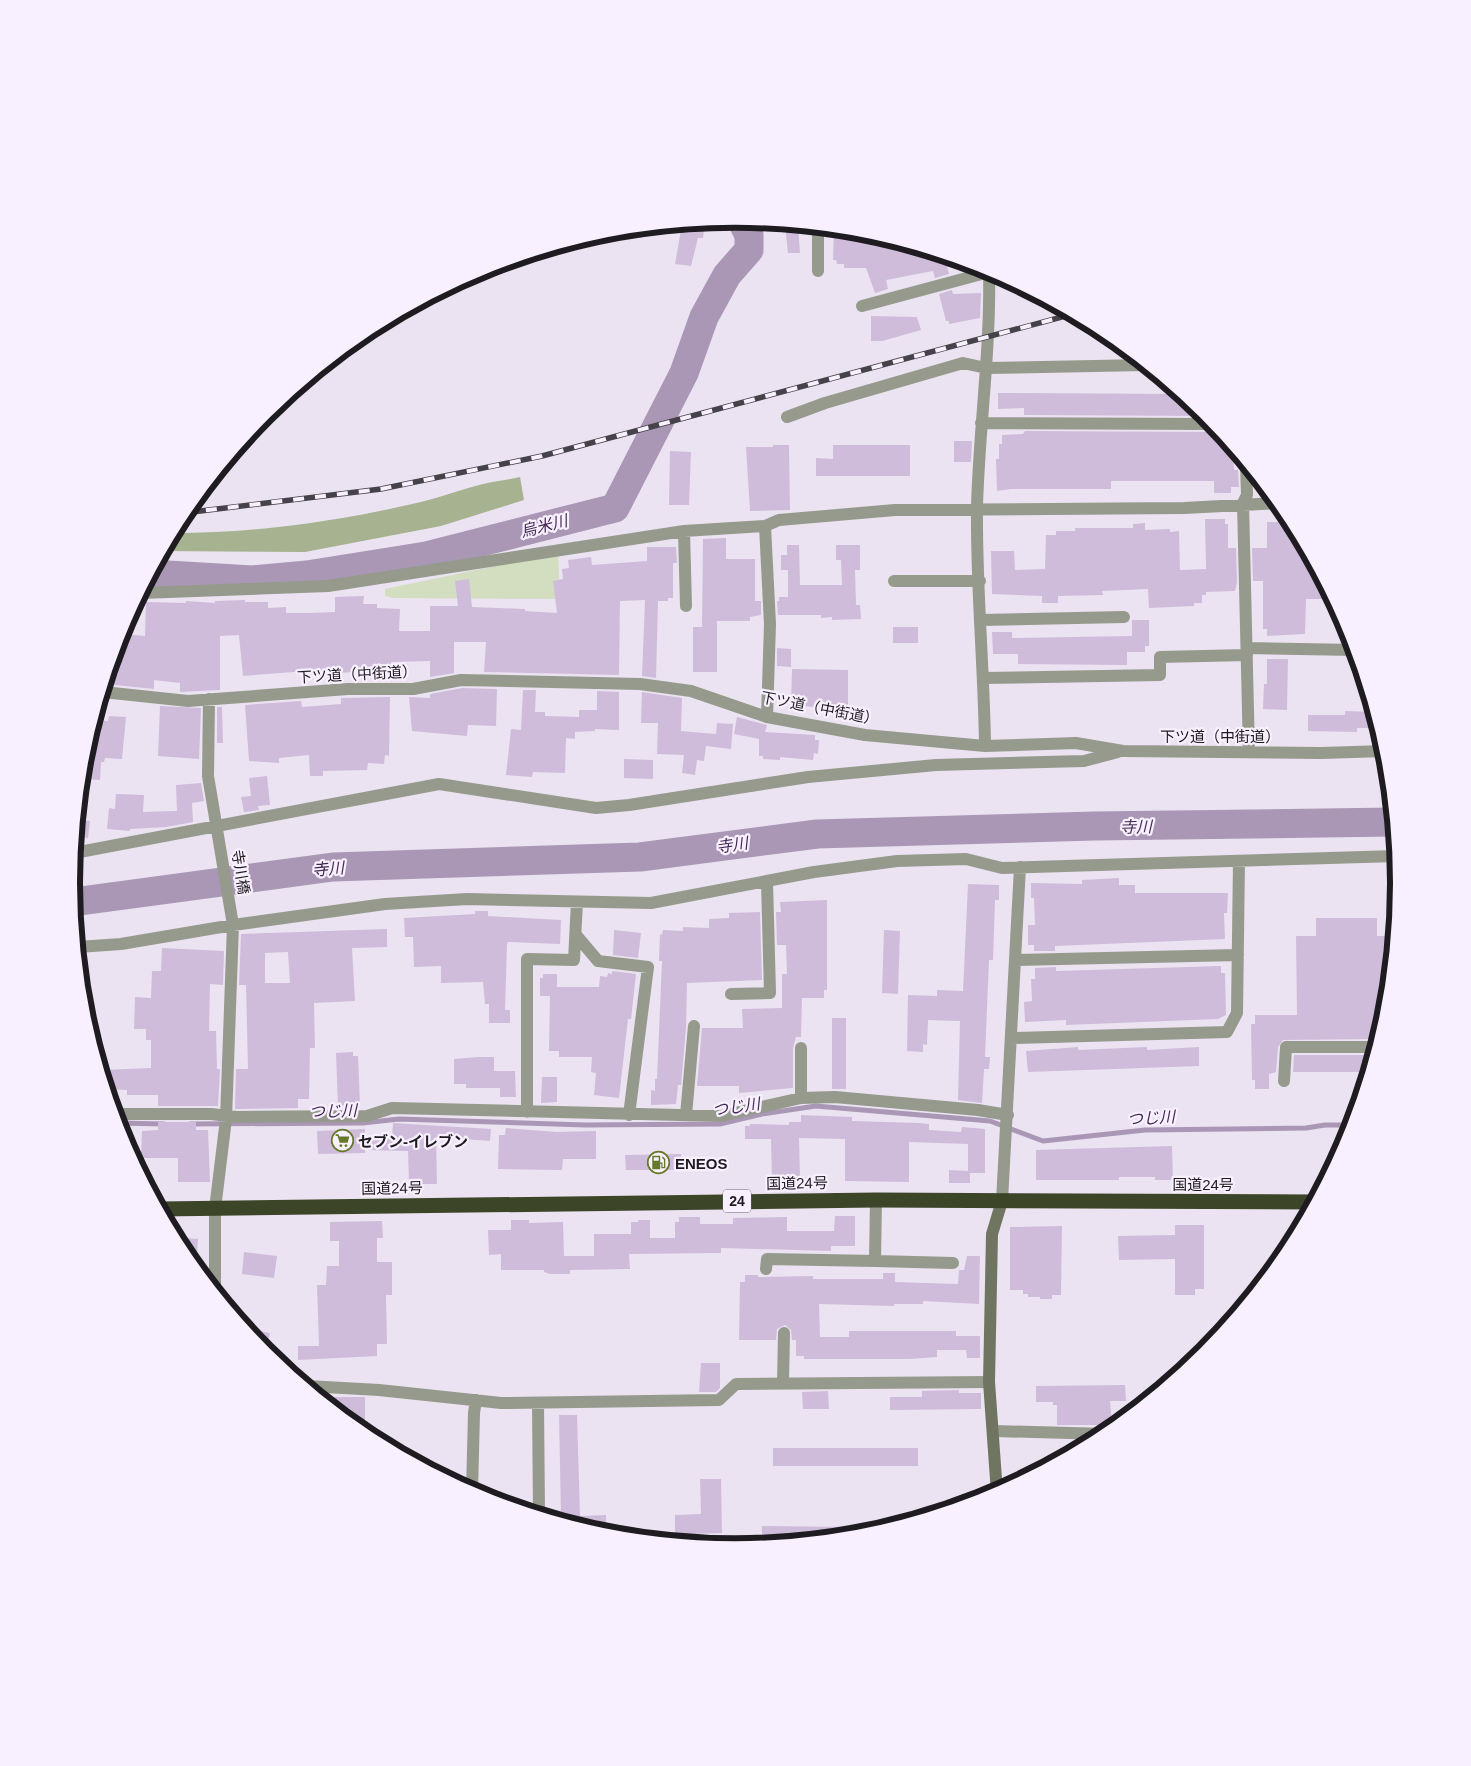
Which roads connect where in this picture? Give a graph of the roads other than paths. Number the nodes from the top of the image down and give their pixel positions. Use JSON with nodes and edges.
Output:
{"nodes":[{"id":1,"x":818,"y":233,"type":"edge"},
{"id":2,"x":818,"y":271,"type":"dead end"},
{"id":3,"x":977,"y":273,"type":"edge"},
{"id":4,"x":989,"y":278,"type":"edge"},
{"id":5,"x":862,"y":306,"type":"dead end"},
{"id":6,"x":1137,"y":364,"type":"edge"},
{"id":7,"x":986,"y":368,"type":"junction"},
{"id":8,"x":787,"y":417,"type":"dead end"},
{"id":9,"x":982,"y":423,"type":"junction"},
{"id":10,"x":1203,"y":424,"type":"edge"},
{"id":11,"x":1246,"y":473,"type":"edge"},
{"id":12,"x":1243,"y":504,"type":"junction"},
{"id":13,"x":1270,"y":504,"type":"edge"},
{"id":14,"x":977,"y":508,"type":"junction"},
{"id":15,"x":766,"y":526,"type":"junction"},
{"id":16,"x":684,"y":531,"type":"junction"},
{"id":17,"x":894,"y":580,"type":"dead end"},
{"id":18,"x":980,"y":581,"type":"junction"},
{"id":19,"x":148,"y":593,"type":"edge"},
{"id":20,"x":686,"y":606,"type":"dead end"},
{"id":21,"x":1124,"y":617,"type":"dead end"},
{"id":22,"x":981,"y":620,"type":"junction"},
{"id":23,"x":1348,"y":650,"type":"edge"},
{"id":24,"x":1247,"y":652,"type":"junction"},
{"id":25,"x":983,"y":678,"type":"junction"},
{"id":26,"x":108,"y":693,"type":"edge"},
{"id":27,"x":209,"y":699,"type":"junction"},
{"id":28,"x":767,"y":717,"type":"junction"},
{"id":29,"x":985,"y":746,"type":"junction"},
{"id":30,"x":1123,"y":751,"type":"junction"},
{"id":31,"x":1377,"y":751,"type":"edge"},
{"id":32,"x":1249,"y":752,"type":"junction"},
{"id":33,"x":218,"y":828,"type":"junction"},
{"id":34,"x":81,"y":852,"type":"edge"},
{"id":35,"x":1390,"y":856,"type":"edge"},
{"id":36,"x":1240,"y":860,"type":"junction"},
{"id":37,"x":1020,"y":867,"type":"junction"},
{"id":38,"x":767,"y":882,"type":"junction"},
{"id":39,"x":577,"y":902,"type":"junction"},
{"id":40,"x":232,"y":921,"type":"junction"},
{"id":41,"x":576,"y":935,"type":"junction"},
{"id":42,"x":83,"y":947,"type":"edge"},
{"id":43,"x":1238,"y":955,"type":"junction"},
{"id":44,"x":1015,"y":960,"type":"junction"},
{"id":45,"x":731,"y":994,"type":"dead end"},
{"id":46,"x":694,"y":1026,"type":"dead end"},
{"id":47,"x":1012,"y":1038,"type":"junction"},
{"id":48,"x":1370,"y":1047,"type":"edge"},
{"id":49,"x":800,"y":1048,"type":"dead end"},
{"id":50,"x":1284,"y":1081,"type":"dead end"},
{"id":51,"x":801,"y":1098,"type":"junction"},
{"id":52,"x":527,"y":1112,"type":"junction"},
{"id":53,"x":123,"y":1114,"type":"edge"},
{"id":54,"x":629,"y":1115,"type":"junction"},
{"id":55,"x":686,"y":1115,"type":"junction"},
{"id":56,"x":1008,"y":1118,"type":"junction"},
{"id":57,"x":225,"y":1121,"type":"junction"},
{"id":58,"x":876,"y":1200,"type":"junction"},
{"id":59,"x":1002,"y":1201,"type":"junction"},
{"id":60,"x":1308,"y":1202,"type":"edge"},
{"id":61,"x":167,"y":1209,"type":"edge"},
{"id":62,"x":216,"y":1209,"type":"junction"},
{"id":63,"x":875,"y":1261,"type":"junction"},
{"id":64,"x":953,"y":1263,"type":"dead end"},
{"id":65,"x":766,"y":1269,"type":"dead end"},
{"id":66,"x":215,"y":1282,"type":"edge"},
{"id":67,"x":784,"y":1333,"type":"dead end"},
{"id":68,"x":989,"y":1382,"type":"junction"},
{"id":69,"x":783,"y":1383,"type":"junction"},
{"id":70,"x":316,"y":1386,"type":"edge"},
{"id":71,"x":476,"y":1400,"type":"junction"},
{"id":72,"x":538,"y":1404,"type":"junction"},
{"id":73,"x":994,"y":1432,"type":"junction"},
{"id":74,"x":1091,"y":1434,"type":"edge"},
{"id":75,"x":472,"y":1483,"type":"edge"},
{"id":76,"x":997,"y":1484,"type":"edge"},
{"id":77,"x":539,"y":1508,"type":"edge"}],
"edges":[{"from":1,"to":2,"type":"street"},
{"from":3,"to":5,"type":"street"},
{"from":4,"to":7,"type":"street"},
{"from":6,"to":7,"type":"street"},
{"from":7,"to":8,"type":"street"},
{"from":7,"to":9,"type":"street"},
{"from":9,"to":10,"type":"street"},
{"from":9,"to":14,"type":"street"},
{"from":11,"to":12,"type":"street"},
{"from":12,"to":13,"type":"street"},
{"from":12,"to":14,"type":"street"},
{"from":12,"to":24,"type":"street"},
{"from":14,"to":15,"type":"street"},
{"from":14,"to":18,"type":"street"},
{"from":15,"to":16,"type":"street"},
{"from":15,"to":28,"type":"street"},
{"from":16,"to":19,"type":"street"},
{"from":16,"to":20,"type":"street"},
{"from":17,"to":18,"type":"street"},
{"from":18,"to":22,"type":"street"},
{"from":21,"to":22,"type":"street"},
{"from":22,"to":25,"type":"street"},
{"from":23,"to":24,"type":"street"},
{"from":24,"to":25,"type":"street"},
{"from":24,"to":32,"type":"street"},
{"from":25,"to":29,"type":"street"},
{"from":26,"to":27,"type":"street","name":"下ツ道（中街道）"},
{"from":27,"to":28,"type":"street","name":"下ツ道（中街道）"},
{"from":27,"to":33,"type":"street","name":"寺川橋"},
{"from":28,"to":29,"type":"street","name":"下ツ道（中街道）"},
{"from":29,"to":30,"type":"street","name":"下ツ道（中街道）"},
{"from":30,"to":32,"type":"street","name":"下ツ道（中街道）"},
{"from":30,"to":33,"type":"street"},
{"from":31,"to":32,"type":"street","name":"下ツ道（中街道）"},
{"from":33,"to":34,"type":"street"},
{"from":33,"to":40,"type":"street","name":"寺川橋"},
{"from":35,"to":36,"type":"street"},
{"from":36,"to":37,"type":"street"},
{"from":36,"to":43,"type":"street"},
{"from":37,"to":38,"type":"street"},
{"from":37,"to":44,"type":"street"},
{"from":38,"to":39,"type":"street"},
{"from":38,"to":45,"type":"street"},
{"from":39,"to":40,"type":"street"},
{"from":39,"to":41,"type":"street"},
{"from":40,"to":42,"type":"street"},
{"from":40,"to":57,"type":"street","name":"寺川橋"},
{"from":41,"to":52,"type":"street"},
{"from":41,"to":54,"type":"street"},
{"from":43,"to":44,"type":"street"},
{"from":43,"to":47,"type":"street"},
{"from":44,"to":47,"type":"street"},
{"from":46,"to":55,"type":"street"},
{"from":47,"to":56,"type":"street"},
{"from":48,"to":50,"type":"street"},
{"from":49,"to":51,"type":"street"},
{"from":51,"to":55,"type":"street"},
{"from":51,"to":56,"type":"street"},
{"from":52,"to":54,"type":"street"},
{"from":52,"to":57,"type":"street"},
{"from":53,"to":57,"type":"street"},
{"from":54,"to":55,"type":"street"},
{"from":56,"to":59,"type":"street"},
{"from":57,"to":62,"type":"street","name":"寺川橋"},
{"from":58,"to":59,"type":"highway","name":"国道24号","number":"24"},
{"from":58,"to":62,"type":"highway","name":"国道24号","number":"24"},
{"from":58,"to":63,"type":"street"},
{"from":59,"to":60,"type":"highway","name":"国道24号","number":"24"},
{"from":59,"to":68,"type":"street"},
{"from":61,"to":62,"type":"highway","name":"国道24号","number":"24"},
{"from":62,"to":66,"type":"street","name":"寺川橋"},
{"from":63,"to":64,"type":"street"},
{"from":63,"to":65,"type":"street"},
{"from":67,"to":69,"type":"street"},
{"from":68,"to":69,"type":"street"},
{"from":68,"to":73,"type":"street"},
{"from":69,"to":72,"type":"street"},
{"from":70,"to":71,"type":"street"},
{"from":71,"to":72,"type":"street"},
{"from":71,"to":75,"type":"street"},
{"from":72,"to":77,"type":"street"},
{"from":73,"to":74,"type":"street"},
{"from":73,"to":76,"type":"street"}]}
